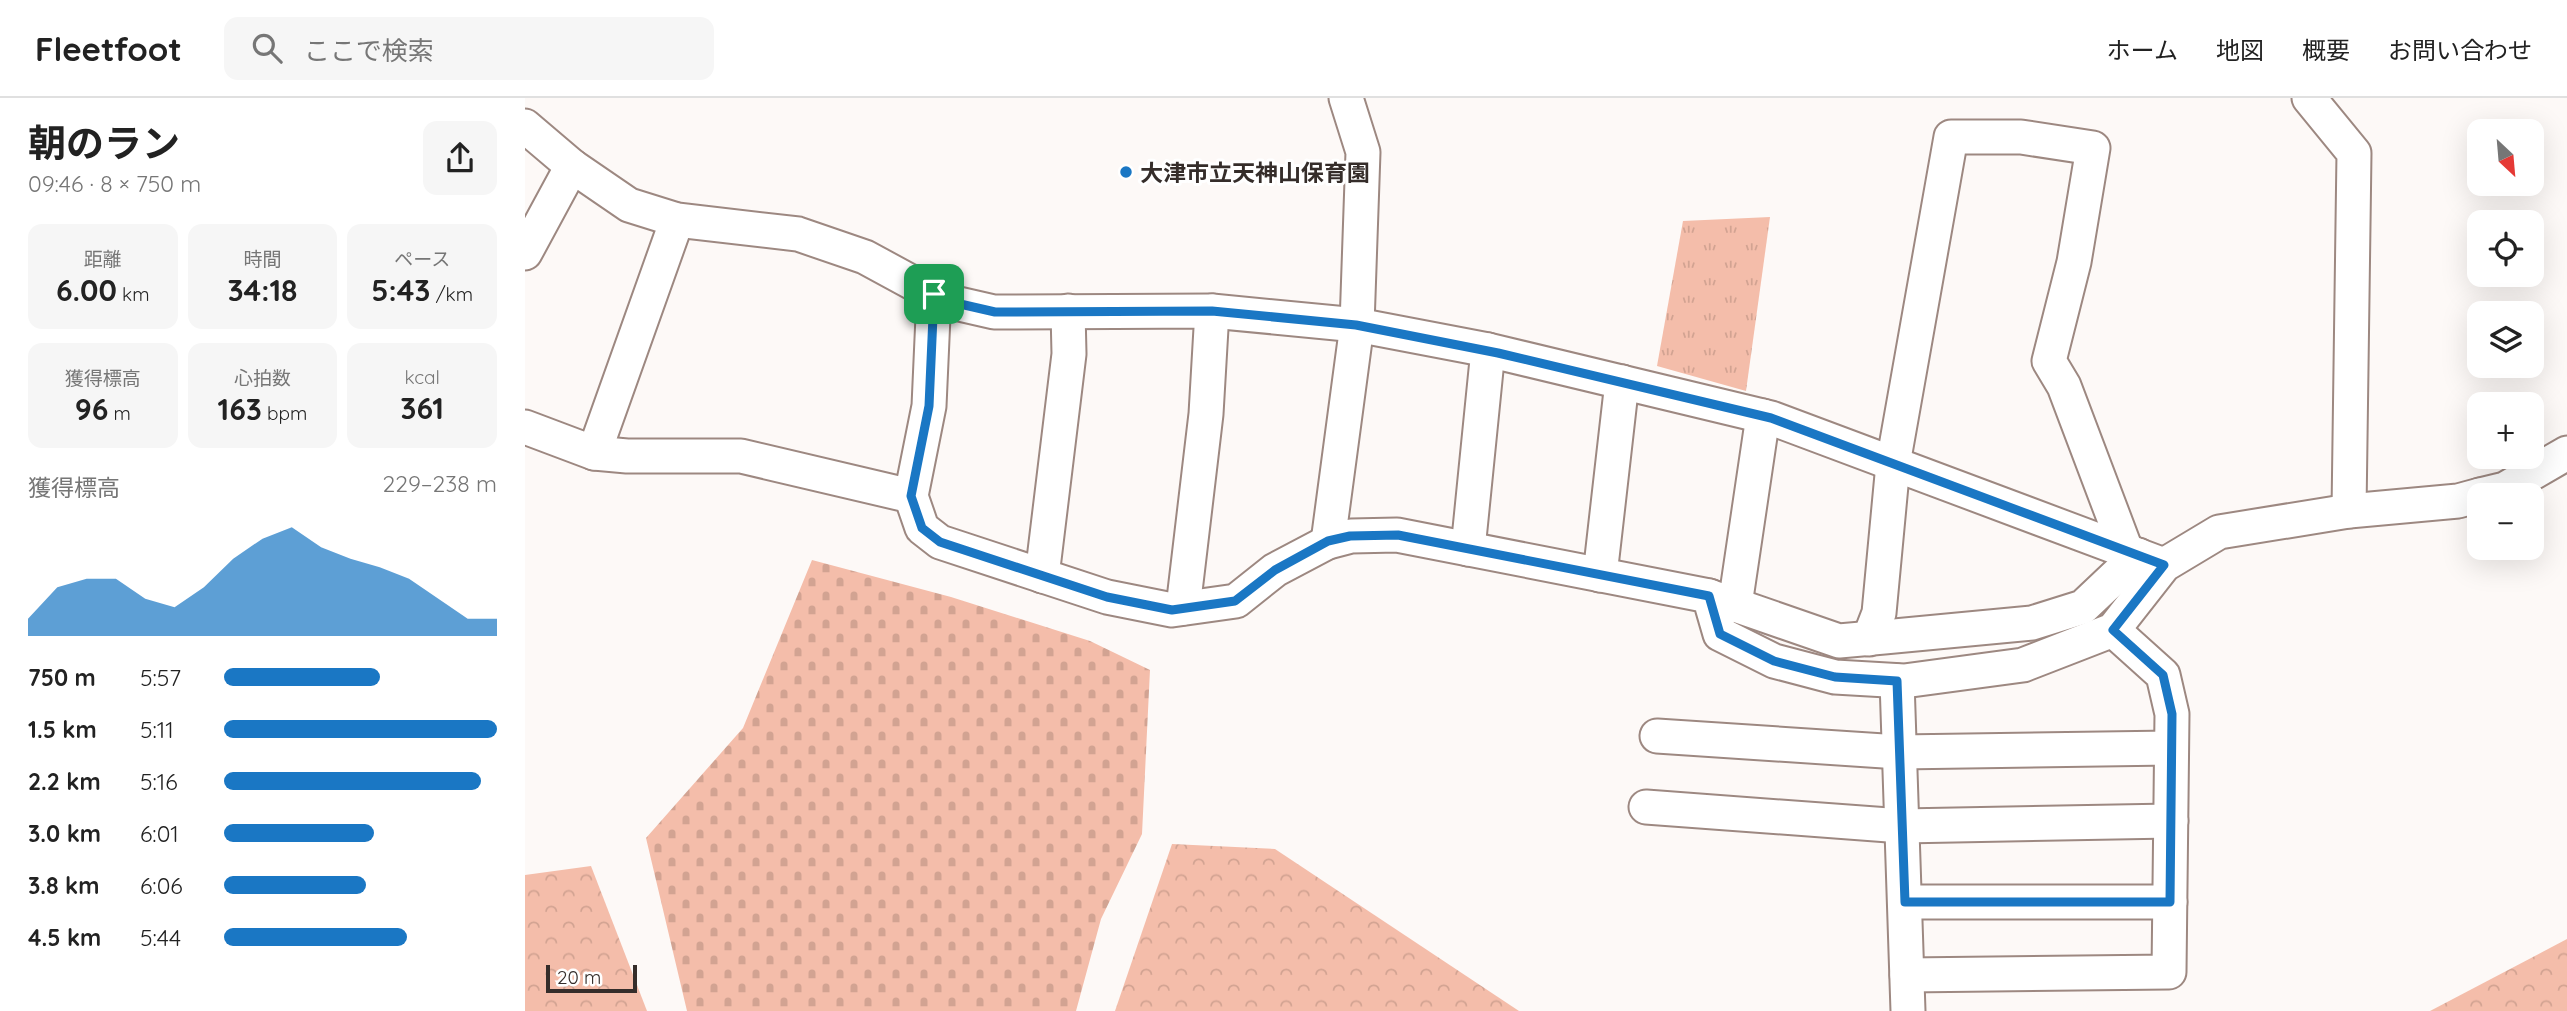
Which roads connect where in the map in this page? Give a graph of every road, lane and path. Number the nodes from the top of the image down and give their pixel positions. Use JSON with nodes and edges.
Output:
{"nodes":[{"id":1,"x":1346,"y":98,"type":"edge"},
{"id":2,"x":2309,"y":98,"type":"edge"},
{"id":3,"x":525,"y":126,"type":"edge"},
{"id":4,"x":572,"y":166,"type":"junction"},
{"id":5,"x":677,"y":220,"type":"junction"},
{"id":6,"x":525,"y":253,"type":"edge"},
{"id":7,"x":934,"y":294,"type":"junction"},
{"id":8,"x":1068,"y":311,"type":"junction"},
{"id":9,"x":1212,"y":311,"type":"junction"},
{"id":10,"x":1356,"y":325,"type":"junction"},
{"id":11,"x":1488,"y":351,"type":"junction"},
{"id":12,"x":1622,"y":383,"type":"junction"},
{"id":13,"x":1763,"y":416,"type":"junction"},
{"id":14,"x":525,"y":427,"type":"edge"},
{"id":15,"x":594,"y":453,"type":"junction"},
{"id":16,"x":2567,"y":453,"type":"edge"},
{"id":17,"x":1893,"y":464,"type":"junction"},
{"id":18,"x":2515,"y":483,"type":"edge"},
{"id":19,"x":911,"y":496,"type":"junction"},
{"id":20,"x":2467,"y":498,"type":"edge"},
{"id":21,"x":2349,"y":511,"type":"junction"},
{"id":22,"x":1328,"y":541,"type":"junction"},
{"id":23,"x":1468,"y":549,"type":"junction"},
{"id":24,"x":2143,"y":557,"type":"junction"},
{"id":25,"x":1600,"y":575,"type":"junction"},
{"id":26,"x":1042,"y":576,"type":"junction"},
{"id":27,"x":1722,"y":600,"type":"junction"},
{"id":28,"x":1183,"y":608,"type":"junction"},
{"id":29,"x":2113,"y":630,"type":"junction"},
{"id":30,"x":1870,"y":639,"type":"junction"},
{"id":31,"x":1897,"y":681,"type":"junction"},
{"id":32,"x":1657,"y":736,"type":"dead end"},
{"id":33,"x":2171,"y":748,"type":"junction"},
{"id":34,"x":1899,"y":752,"type":"junction"},
{"id":35,"x":1646,"y":807,"type":"dead end"},
{"id":36,"x":2171,"y":821,"type":"junction"},
{"id":37,"x":1902,"y":826,"type":"junction"},
{"id":38,"x":1905,"y":902,"type":"junction"},
{"id":39,"x":2170,"y":902,"type":"junction"},
{"id":40,"x":1907,"y":975,"type":"junction"},
{"id":41,"x":1908,"y":1011,"type":"edge"}],
"edges":[{"from":1,"to":10,"type":"street"},
{"from":2,"to":21,"type":"street"},
{"from":3,"to":4,"type":"street"},
{"from":4,"to":5,"type":"street"},
{"from":4,"to":6,"type":"street"},
{"from":5,"to":7,"type":"street"},
{"from":5,"to":15,"type":"street"},
{"from":7,"to":8,"type":"street"},
{"from":7,"to":19,"type":"street"},
{"from":8,"to":9,"type":"street"},
{"from":8,"to":26,"type":"street"},
{"from":9,"to":10,"type":"street"},
{"from":9,"to":28,"type":"street"},
{"from":10,"to":11,"type":"street"},
{"from":10,"to":22,"type":"street"},
{"from":11,"to":12,"type":"street"},
{"from":11,"to":23,"type":"street"},
{"from":12,"to":13,"type":"street"},
{"from":12,"to":25,"type":"street"},
{"from":13,"to":17,"type":"street"},
{"from":13,"to":27,"type":"street"},
{"from":14,"to":15,"type":"street"},
{"from":15,"to":19,"type":"street"},
{"from":16,"to":18,"type":"street"},
{"from":17,"to":24,"type":"street"},
{"from":17,"to":24,"type":"street"},
{"from":17,"to":30,"type":"street"},
{"from":19,"to":26,"type":"street"},
{"from":20,"to":21,"type":"street"},
{"from":21,"to":24,"type":"street"},
{"from":22,"to":23,"type":"street"},
{"from":22,"to":28,"type":"street"},
{"from":23,"to":25,"type":"street"},
{"from":24,"to":29,"type":"street"},
{"from":24,"to":30,"type":"street"},
{"from":25,"to":27,"type":"street"},
{"from":26,"to":28,"type":"street"},
{"from":27,"to":30,"type":"street"},
{"from":27,"to":31,"type":"street"},
{"from":29,"to":31,"type":"street"},
{"from":29,"to":33,"type":"street"},
{"from":31,"to":34,"type":"street"},
{"from":32,"to":34,"type":"street"},
{"from":33,"to":34,"type":"street"},
{"from":33,"to":36,"type":"street"},
{"from":34,"to":37,"type":"street"},
{"from":35,"to":37,"type":"street"},
{"from":36,"to":37,"type":"street"},
{"from":36,"to":39,"type":"street"},
{"from":37,"to":38,"type":"street"},
{"from":38,"to":39,"type":"street"},
{"from":38,"to":40,"type":"street"},
{"from":39,"to":40,"type":"street"},
{"from":40,"to":41,"type":"street"}]}
